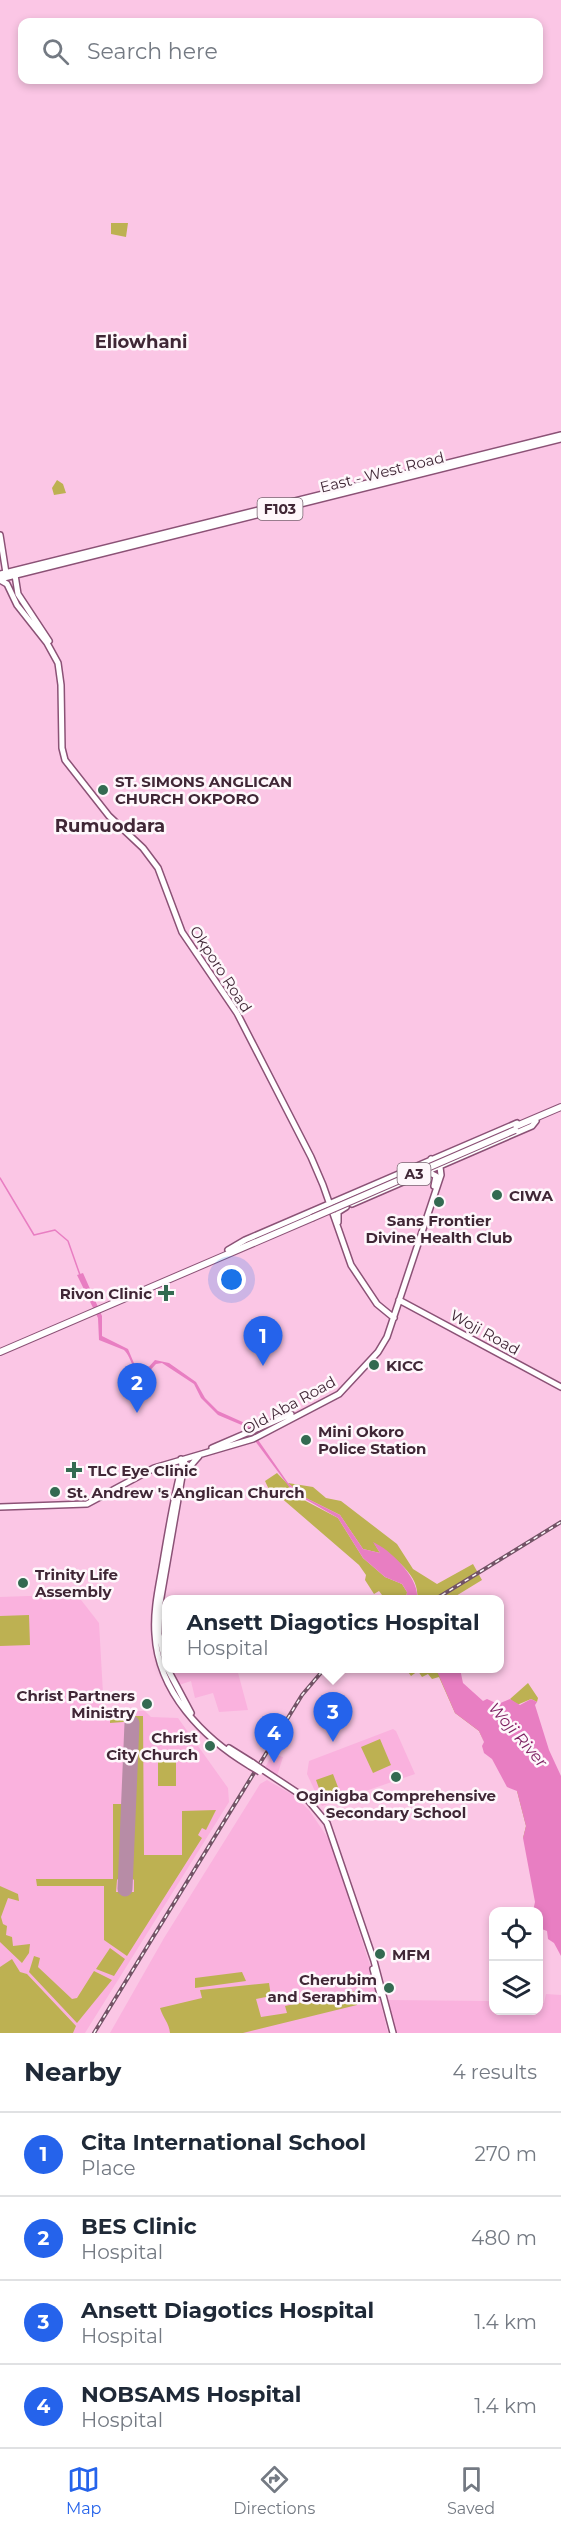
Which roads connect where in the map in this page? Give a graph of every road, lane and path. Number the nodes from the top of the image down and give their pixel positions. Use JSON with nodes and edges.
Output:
{"nodes":[{"id":1,"x":561,"y":437,"type":"edge"},
{"id":2,"x":404,"y":476,"type":"junction"},
{"id":3,"x":0,"y":535,"type":"edge"},
{"id":4,"x":15,"y":575,"type":"junction"},
{"id":5,"x":2,"y":576,"type":"edge"},
{"id":6,"x":12,"y":588,"type":"junction"},
{"id":7,"x":170,"y":894,"type":"junction"},
{"id":8,"x":561,"y":1109,"type":"edge"},
{"id":9,"x":547,"y":1113,"type":"junction"},
{"id":10,"x":536,"y":1121,"type":"junction"},
{"id":11,"x":515,"y":1129,"type":"junction"},
{"id":12,"x":431,"y":1159,"type":"junction"},
{"id":13,"x":454,"y":1160,"type":"junction"},
{"id":14,"x":440,"y":1167,"type":"junction"},
{"id":15,"x":407,"y":1170,"type":"junction"},
{"id":16,"x":428,"y":1172,"type":"junction"},
{"id":17,"x":441,"y":1175,"type":"junction"},
{"id":18,"x":417,"y":1177,"type":"junction"},
{"id":19,"x":329,"y":1192,"type":"junction"},
{"id":20,"x":346,"y":1196,"type":"junction"},
{"id":21,"x":331,"y":1203,"type":"junction"},
{"id":22,"x":346,"y":1207,"type":"junction"},
{"id":23,"x":333,"y":1212,"type":"junction"},
{"id":24,"x":321,"y":1217,"type":"junction"},
{"id":25,"x":337,"y":1222,"type":"junction"},
{"id":26,"x":227,"y":1252,"type":"junction"},
{"id":27,"x":399,"y":1300,"type":"junction"},
{"id":28,"x":393,"y":1317,"type":"junction"},
{"id":29,"x":0,"y":1350,"type":"edge"},
{"id":30,"x":561,"y":1387,"type":"edge"},
{"id":31,"x":260,"y":1432,"type":"junction"},
{"id":32,"x":200,"y":1455,"type":"junction"},
{"id":33,"x":181,"y":1459,"type":"junction"},
{"id":34,"x":182,"y":1472,"type":"junction"},
{"id":35,"x":0,"y":1506,"type":"edge"},
{"id":36,"x":162,"y":1647,"type":"edge"},
{"id":37,"x":162,"y":1666,"type":"edge"},
{"id":38,"x":164,"y":1673,"type":"edge"},
{"id":39,"x":170,"y":1673,"type":"edge"},
{"id":40,"x":251,"y":1765,"type":"junction"},
{"id":41,"x":392,"y":2033,"type":"edge"}],
"edges":[{"from":1,"to":2,"type":"main road","name":"East - West Road","number":"F103"},
{"from":2,"to":4,"type":"main road","name":"East - West Road","number":"F103"},
{"from":2,"to":5,"type":"main road","name":"East - West Road","number":"F103"},
{"from":3,"to":5,"type":"main road"},
{"from":4,"to":5,"type":"main road","name":"East - West Road","number":"F103"},
{"from":4,"to":6,"type":"main road","name":"Okporo Road"},
{"from":5,"to":6,"type":"main road","name":"Okporo Road"},
{"from":6,"to":7,"type":"main road","name":"Okporo Road"},
{"from":7,"to":19,"type":"main road","name":"Okporo Road"},
{"from":7,"to":21,"type":"main road","name":"Okporo Road"},
{"from":8,"to":9,"type":"highway","number":"A3"},
{"from":8,"to":10,"type":"highway","number":"A3"},
{"from":9,"to":11,"type":"highway","number":"A3"},
{"from":9,"to":12,"type":"main road"},
{"from":10,"to":11,"type":"highway","number":"A3"},
{"from":10,"to":13,"type":"main road"},
{"from":11,"to":26,"type":"highway","number":"A3","bridge":true},
{"from":12,"to":14,"type":"main road"},
{"from":12,"to":15,"type":"main road"},
{"from":13,"to":14,"type":"main road"},
{"from":13,"to":17,"type":"main road"},
{"from":14,"to":16,"type":"main road"},
{"from":14,"to":17,"type":"main road","name":"Old Aba Road"},
{"from":15,"to":18,"type":"main road"},
{"from":15,"to":20,"type":"main road"},
{"from":16,"to":18,"type":"main road"},
{"from":16,"to":27,"type":"main road","name":"Old Aba Road"},
{"from":17,"to":27,"type":"main road","name":"Old Aba Road"},
{"from":18,"to":22,"type":"main road"},
{"from":19,"to":20,"type":"main road"},
{"from":19,"to":21,"type":"main road","name":"Okporo Road"},
{"from":20,"to":21,"type":"main road"},
{"from":21,"to":23,"type":"main road","name":"Okporo Road"},
{"from":21,"to":26,"type":"main road"},
{"from":22,"to":23,"type":"main road"},
{"from":22,"to":25,"type":"main road"},
{"from":23,"to":24,"type":"main road"},
{"from":23,"to":25,"type":"main road","name":"Okporo Road"},
{"from":24,"to":25,"type":"main road"},
{"from":24,"to":26,"type":"main road"},
{"from":25,"to":28,"type":"main road","name":"Okporo Road"},
{"from":26,"to":29,"type":"highway","number":"A3"},
{"from":27,"to":28,"type":"main road","name":"Old Aba Road"},
{"from":27,"to":30,"type":"main road","name":"Woji Road"},
{"from":28,"to":31,"type":"main road","name":"Old Aba Road"},
{"from":31,"to":32,"type":"main road","name":"Old Aba Road"},
{"from":31,"to":33,"type":"main road","name":"Old Aba Road"},
{"from":32,"to":33,"type":"main road","name":"Old Aba Road"},
{"from":32,"to":34,"type":"main road"},
{"from":33,"to":34,"type":"main road"},
{"from":33,"to":34,"type":"main road"},
{"from":33,"to":35,"type":"main road","name":"Old Aba Road"},
{"from":34,"to":36,"type":"main road"},
{"from":34,"to":37,"type":"main road"},
{"from":38,"to":40,"type":"main road"},
{"from":39,"to":40,"type":"main road"},
{"from":40,"to":41,"type":"main road","bridge":true}]}
